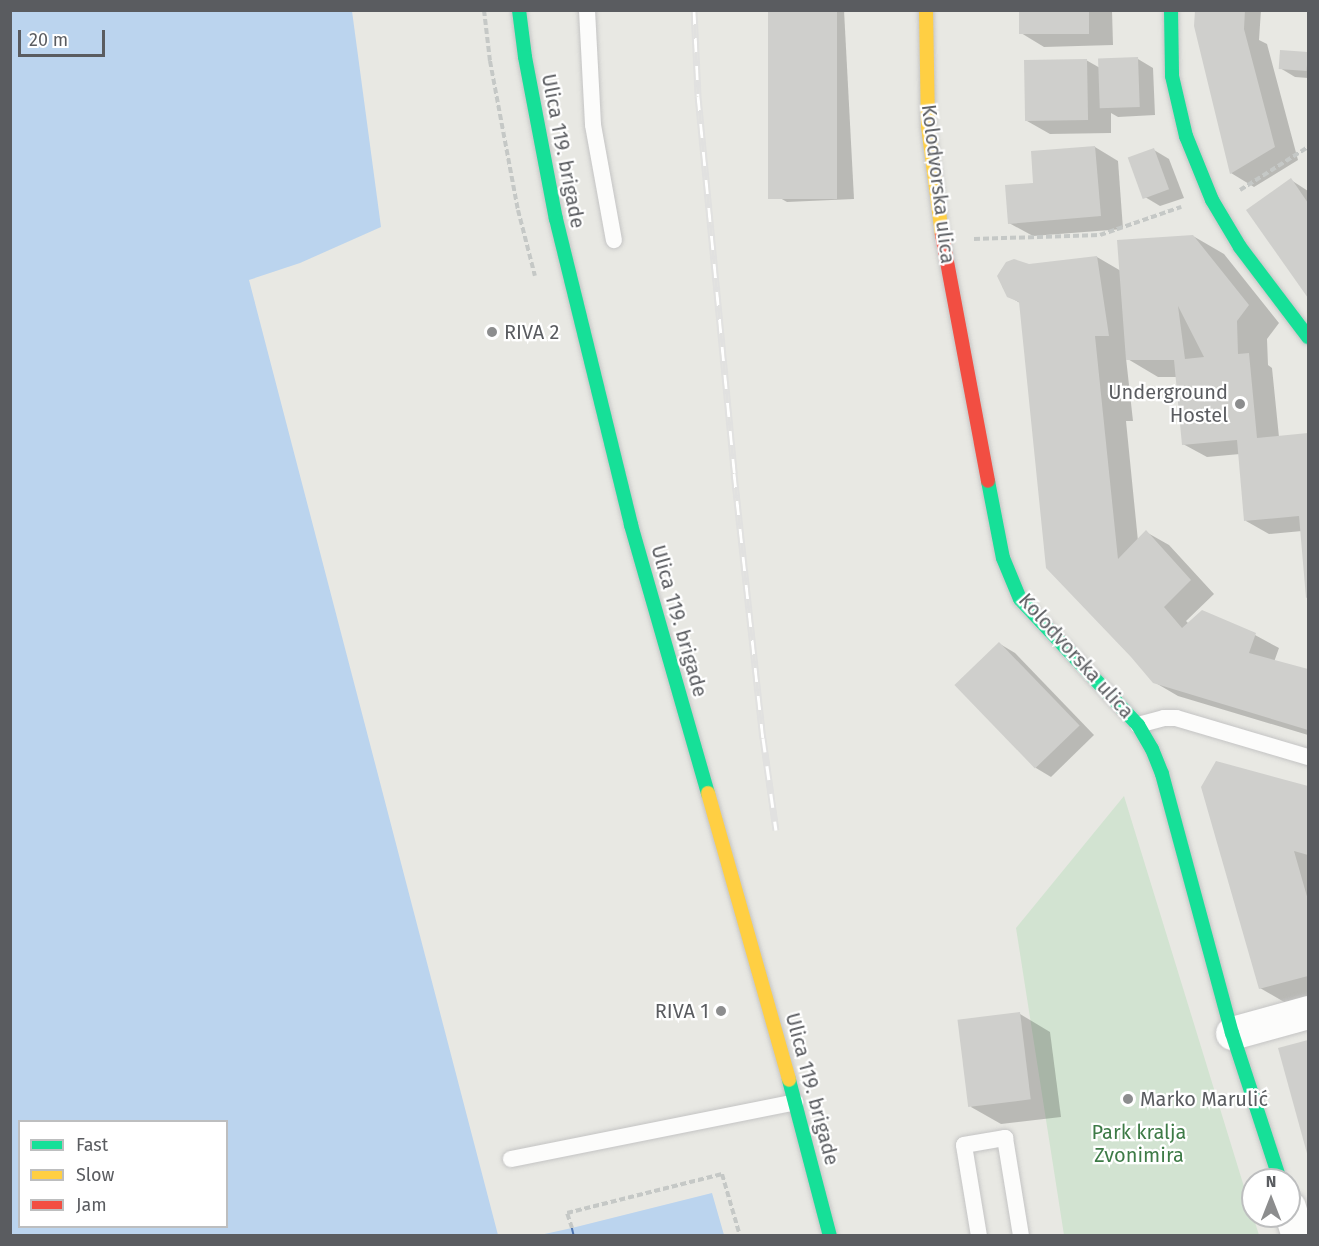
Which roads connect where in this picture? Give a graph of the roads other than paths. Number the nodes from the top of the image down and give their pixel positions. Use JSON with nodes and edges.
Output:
{"nodes":[{"id":1,"x":519,"y":10,"type":"edge"},
{"id":2,"x":587,"y":10,"type":"edge"},
{"id":3,"x":926,"y":10,"type":"edge"},
{"id":4,"x":1171,"y":10,"type":"edge"},
{"id":5,"x":614,"y":240,"type":"dead end"},
{"id":6,"x":1308,"y":337,"type":"edge"},
{"id":7,"x":1138,"y":725,"type":"junction"},
{"id":8,"x":1308,"y":757,"type":"edge"},
{"id":9,"x":1308,"y":1012,"type":"edge"},
{"id":10,"x":1232,"y":1033,"type":"junction"},
{"id":11,"x":795,"y":1102,"type":"junction"},
{"id":12,"x":511,"y":1159,"type":"dead end"},
{"id":13,"x":1276,"y":1168,"type":"edge"},
{"id":14,"x":830,"y":1236,"type":"edge"},
{"id":15,"x":979,"y":1236,"type":"edge"},
{"id":16,"x":1021,"y":1236,"type":"edge"}],
"edges":[{"from":1,"to":11,"type":"main road","name":"Ulica 119. brigade"},
{"from":2,"to":5,"type":"lane"},
{"from":3,"to":7,"type":"main road","name":"Kolodvorska ulica"},
{"from":4,"to":6,"type":"main road"},
{"from":7,"to":8,"type":"lane"},
{"from":7,"to":10,"type":"main road","name":"Kolodvorska ulica"},
{"from":9,"to":10,"type":"street"},
{"from":10,"to":13,"type":"main road","name":"Kolodvorska ulica"},
{"from":11,"to":12,"type":"lane"},
{"from":11,"to":14,"type":"main road","name":"Ulica 119. brigade"},
{"from":15,"to":16,"type":"lane"}]}
